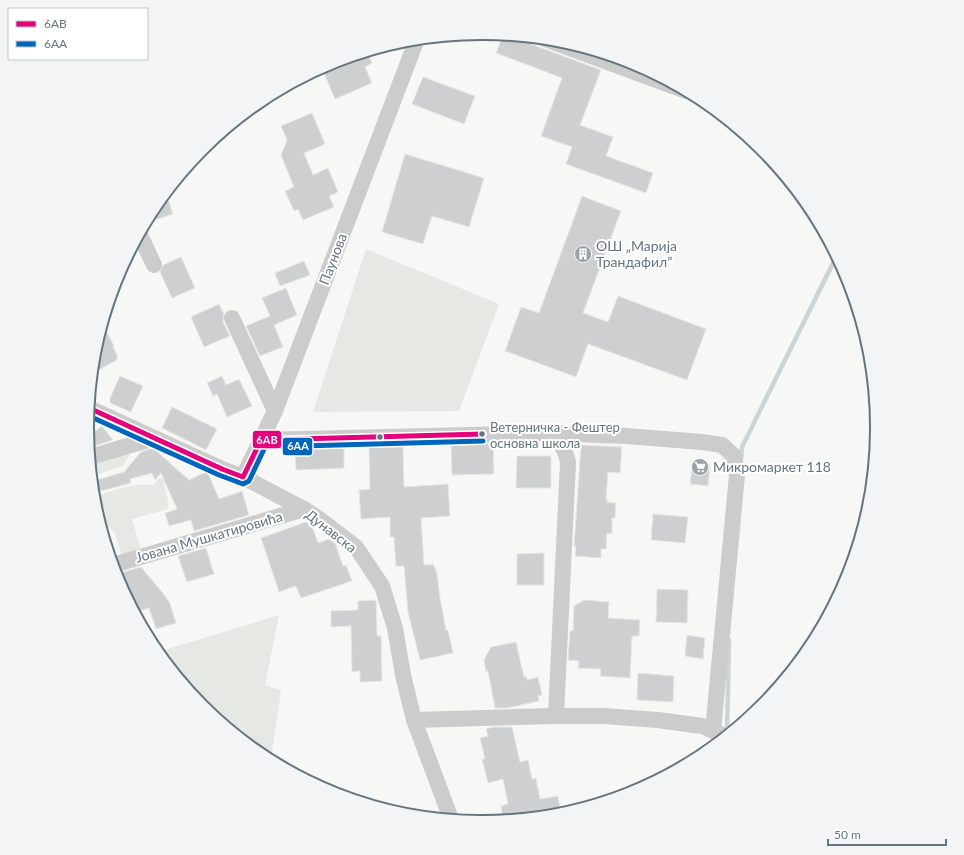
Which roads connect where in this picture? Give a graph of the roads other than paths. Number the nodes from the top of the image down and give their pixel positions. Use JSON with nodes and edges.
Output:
{"nodes":[{"id":1,"x":414,"y":46,"type":"edge"},
{"id":2,"x":589,"y":55,"type":"edge"},
{"id":3,"x":642,"y":75,"type":"edge"},
{"id":4,"x":143,"y":240,"type":"edge"},
{"id":5,"x":154,"y":265,"type":"dead end"},
{"id":6,"x":232,"y":318,"type":"dead end"},
{"id":7,"x":275,"y":410,"type":"junction"},
{"id":8,"x":95,"y":411,"type":"edge"},
{"id":9,"x":546,"y":433,"type":"junction"},
{"id":10,"x":155,"y":438,"type":"junction"},
{"id":11,"x":261,"y":440,"type":"junction"},
{"id":12,"x":95,"y":455,"type":"edge"},
{"id":13,"x":243,"y":477,"type":"junction"},
{"id":14,"x":304,"y":509,"type":"junction"},
{"id":15,"x":119,"y":563,"type":"edge"},
{"id":16,"x":556,"y":716,"type":"junction"},
{"id":17,"x":414,"y":720,"type":"junction"},
{"id":18,"x":719,"y":733,"type":"edge"},
{"id":19,"x":449,"y":813,"type":"edge"}],
"edges":[{"from":1,"to":7,"type":"street","name":"Паунова"},
{"from":2,"to":3,"type":"street"},
{"from":4,"to":5,"type":"street"},
{"from":6,"to":7,"type":"street"},
{"from":7,"to":11,"type":"street","name":"Паунова"},
{"from":8,"to":10,"type":"street","name":"Дунавска"},
{"from":9,"to":11,"type":"street"},
{"from":9,"to":16,"type":"street"},
{"from":9,"to":18,"type":"street"},
{"from":10,"to":12,"type":"street"},
{"from":10,"to":13,"type":"street","name":"Дунавска"},
{"from":11,"to":13,"type":"street","name":"Паунова"},
{"from":13,"to":14,"type":"street","name":"Дунавска"},
{"from":14,"to":15,"type":"street","name":"Јована Мушкатировића"},
{"from":14,"to":17,"type":"street","name":"Дунавска"},
{"from":16,"to":17,"type":"street"},
{"from":16,"to":18,"type":"street"},
{"from":17,"to":19,"type":"street","name":"Дунавска"}]}
